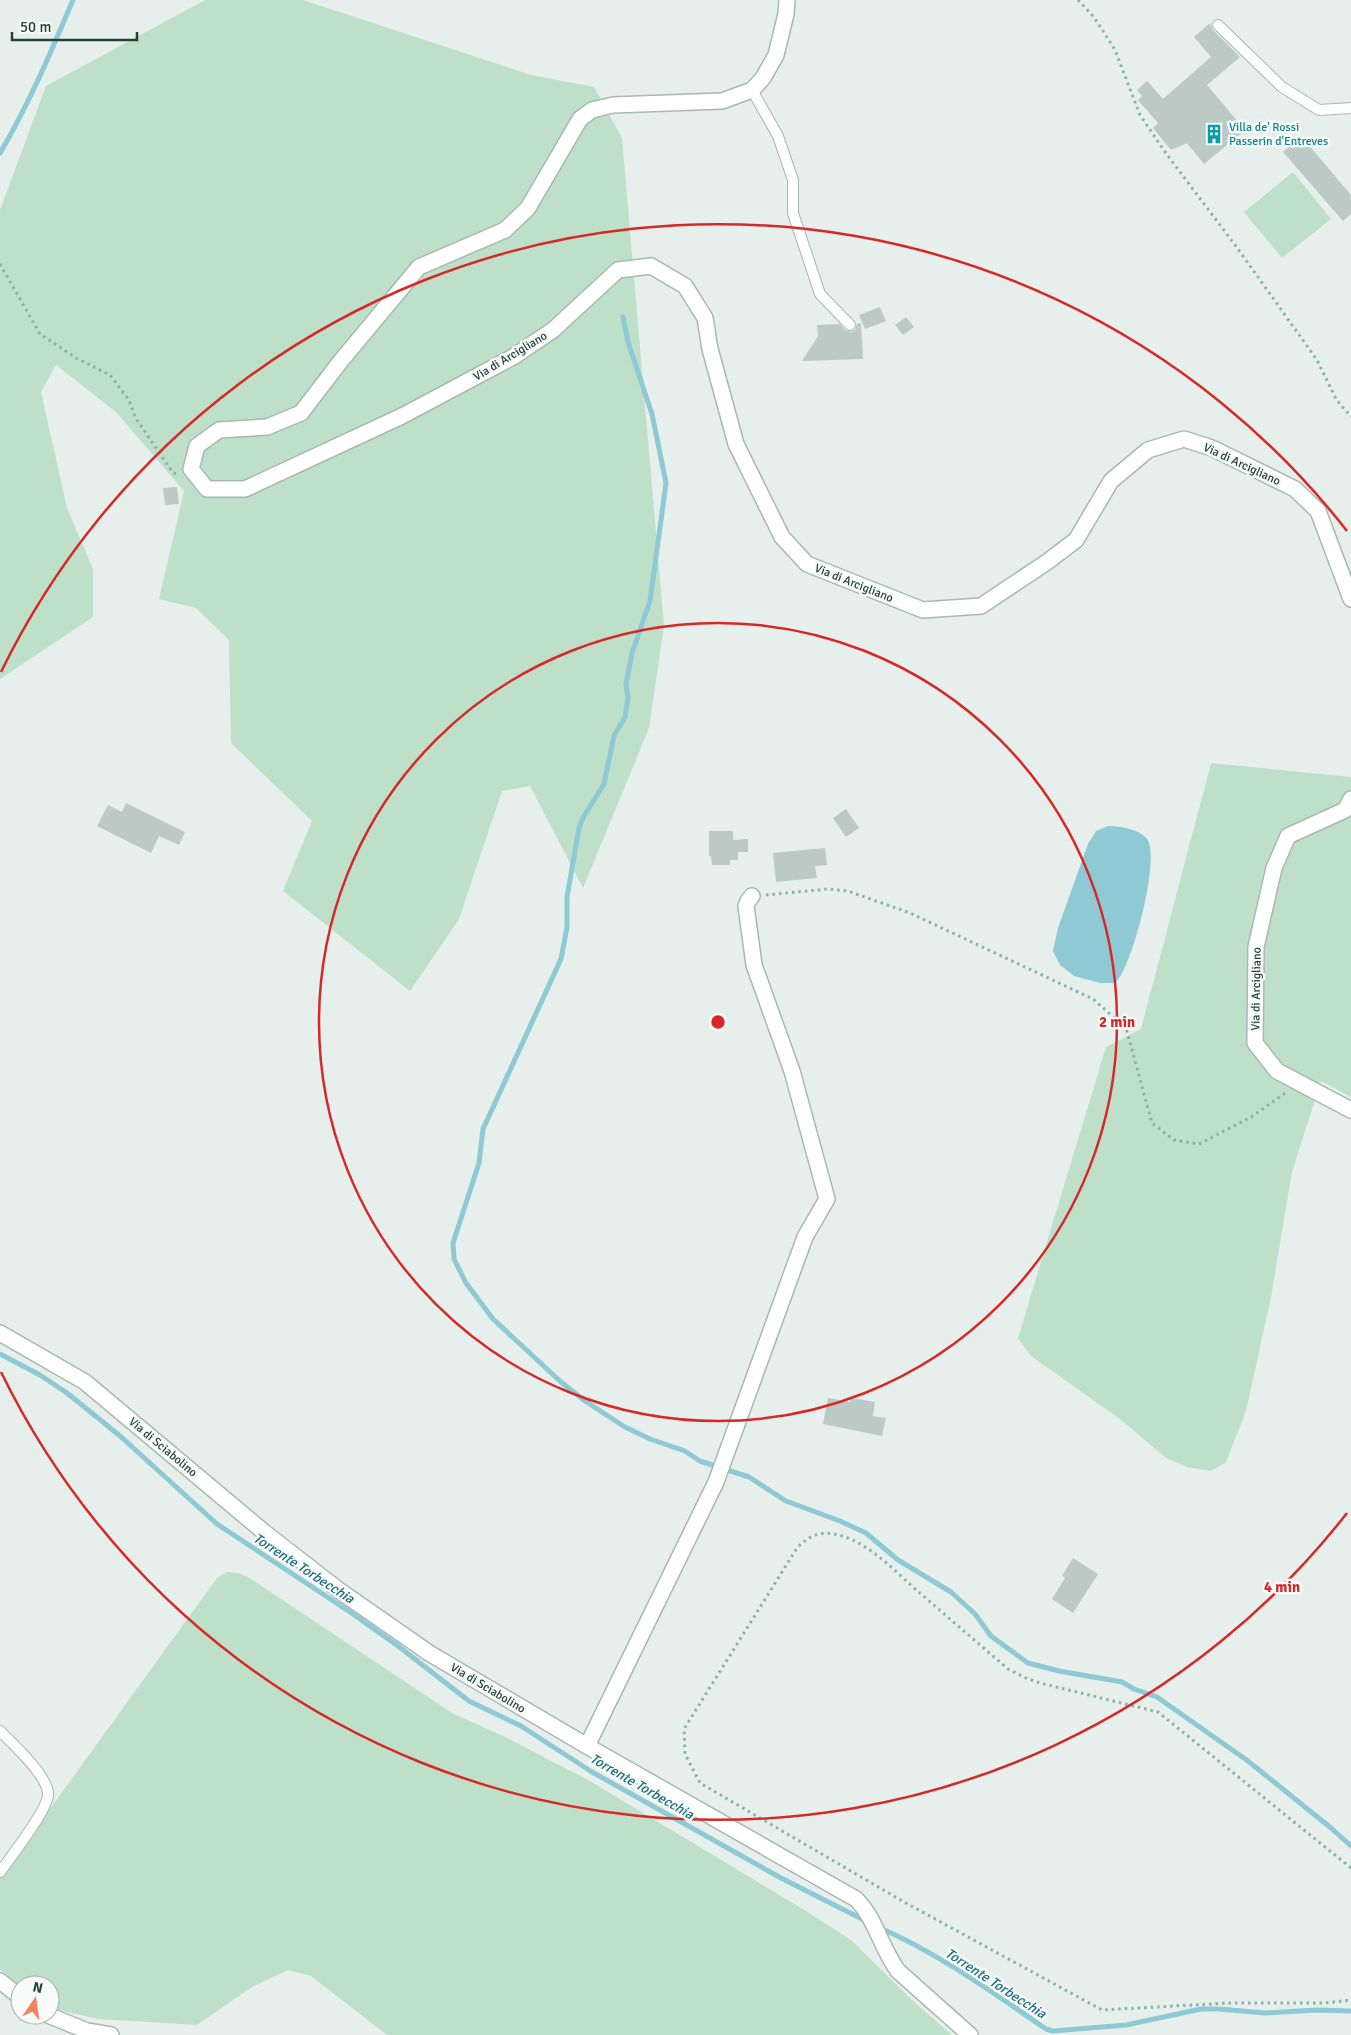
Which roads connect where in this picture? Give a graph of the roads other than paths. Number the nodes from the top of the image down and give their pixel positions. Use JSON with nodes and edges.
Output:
{"nodes":[{"id":1,"x":787,"y":0,"type":"edge"},
{"id":2,"x":1218,"y":25,"type":"dead end"},
{"id":3,"x":752,"y":90,"type":"junction"},
{"id":4,"x":1351,"y":108,"type":"edge"},
{"id":5,"x":850,"y":325,"type":"dead end"},
{"id":6,"x":1351,"y":598,"type":"edge"},
{"id":7,"x":1351,"y":799,"type":"edge"},
{"id":8,"x":752,"y":896,"type":"road end"},
{"id":9,"x":1351,"y":1110,"type":"edge"},
{"id":10,"x":0,"y":1333,"type":"edge"},
{"id":11,"x":0,"y":1731,"type":"edge"},
{"id":12,"x":587,"y":1746,"type":"junction"},
{"id":13,"x":0,"y":1872,"type":"edge"},
{"id":14,"x":0,"y":1981,"type":"edge"},
{"id":15,"x":10,"y":1989,"type":"edge"},
{"id":16,"x":60,"y":2020,"type":"edge"},
{"id":17,"x":111,"y":2035,"type":"edge"},
{"id":18,"x":970,"y":2035,"type":"edge"}],
"edges":[{"from":1,"to":3,"type":"street"},
{"from":2,"to":4,"type":"lane"},
{"from":3,"to":5,"type":"lane"},
{"from":3,"to":6,"type":"street","name":"Via di Arcigliano"},
{"from":7,"to":9,"type":"street","name":"Via di Arcigliano"},
{"from":8,"to":12,"type":"street"},
{"from":10,"to":12,"type":"street","name":"Via di Sciabolino"},
{"from":11,"to":13,"type":"lane"},
{"from":12,"to":18,"type":"street","name":"Via di Sciabolino"},
{"from":14,"to":15,"type":"street"},
{"from":16,"to":17,"type":"street"}]}
